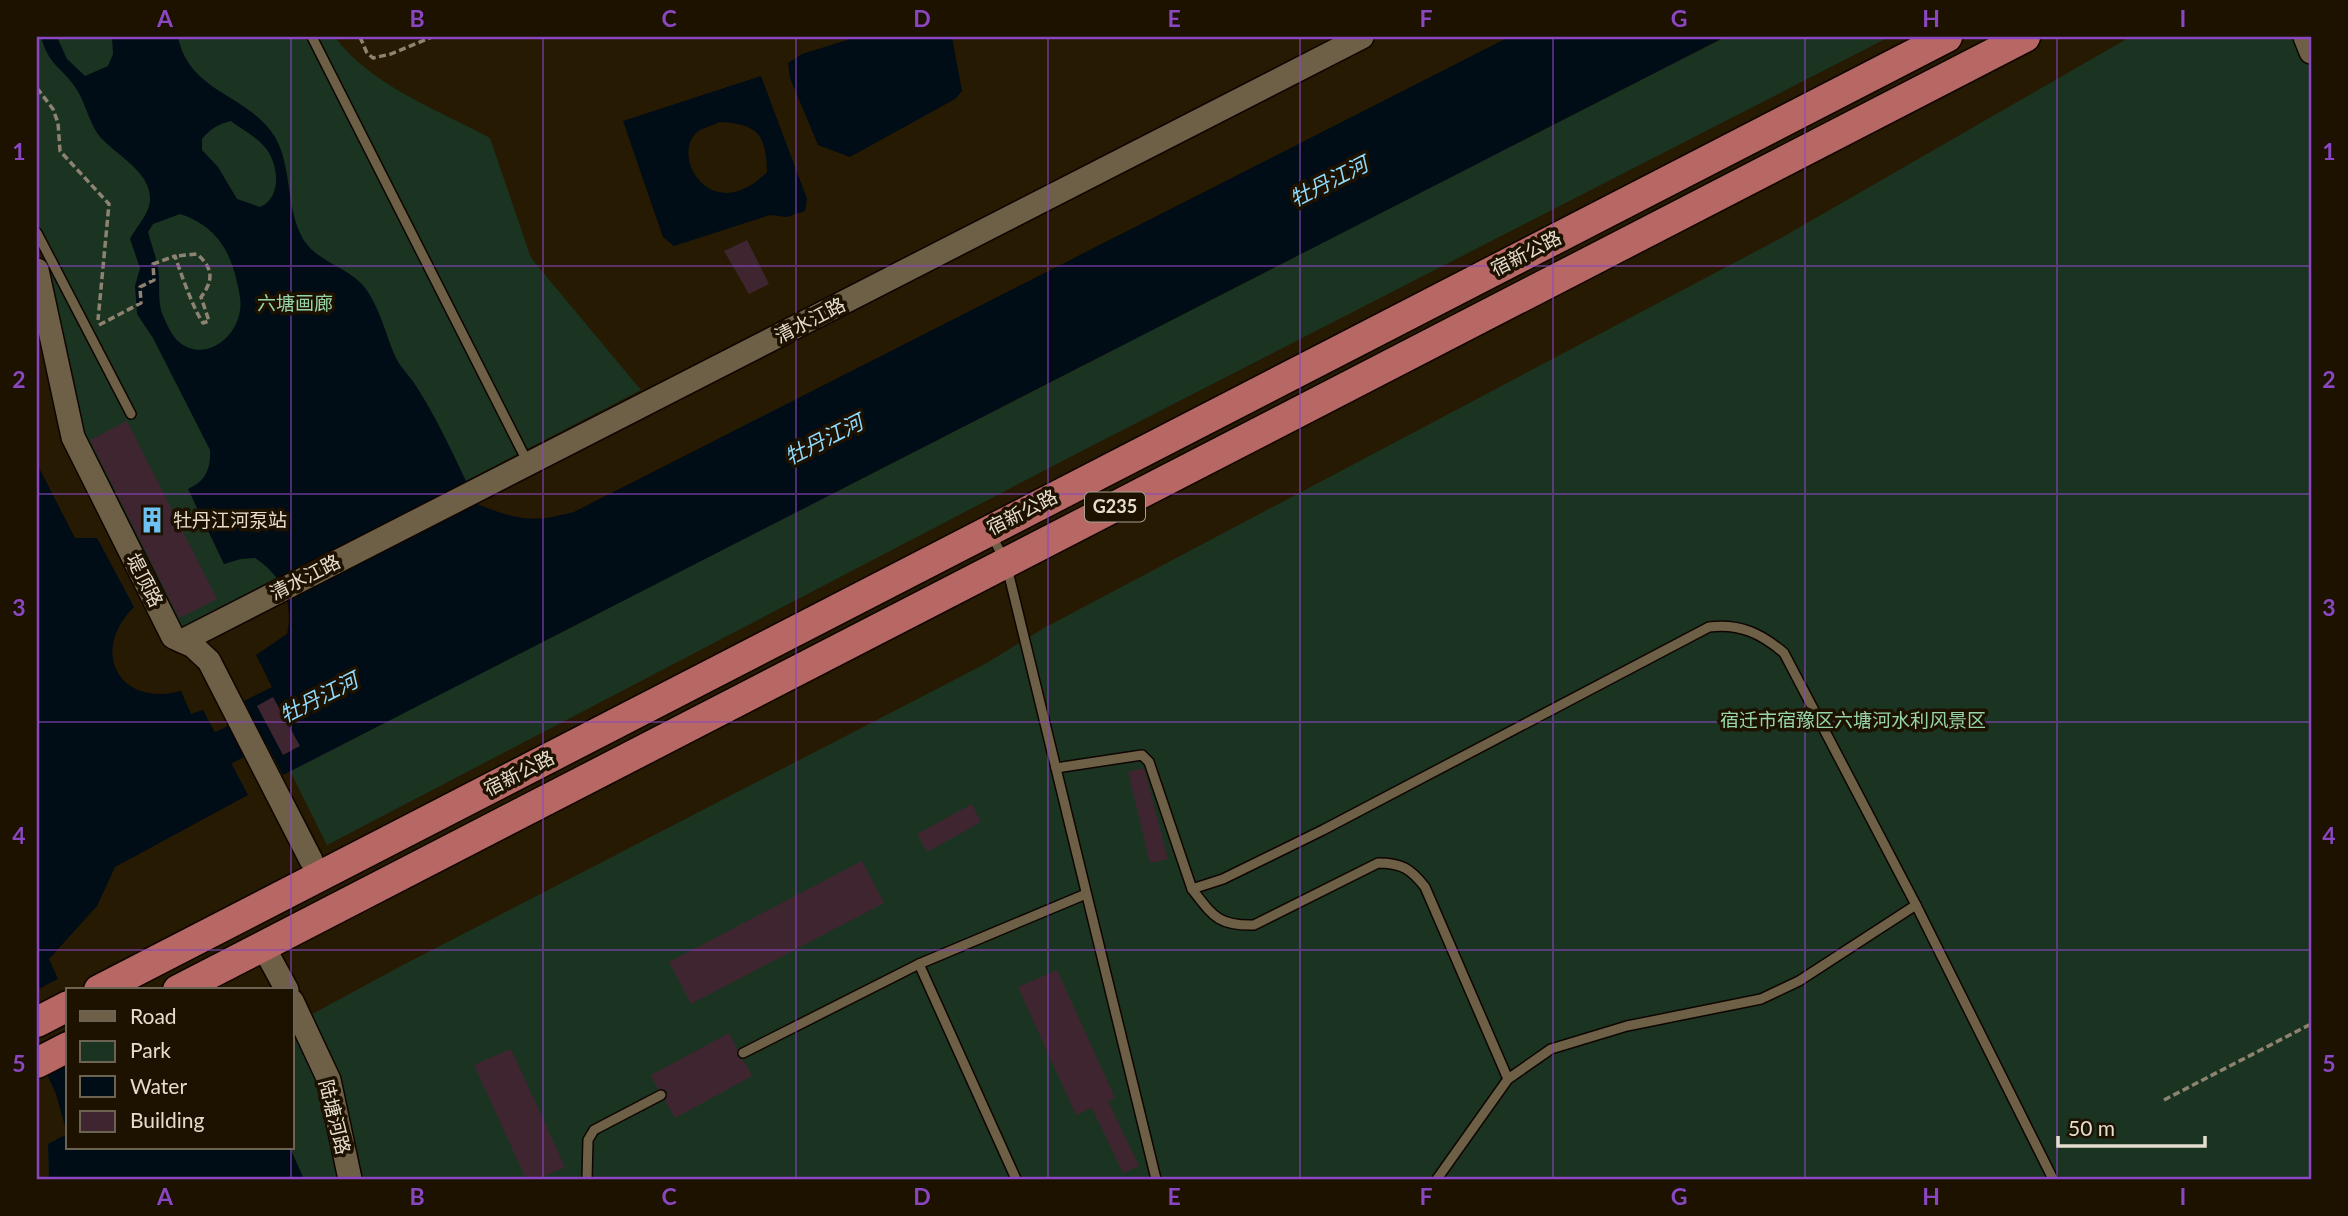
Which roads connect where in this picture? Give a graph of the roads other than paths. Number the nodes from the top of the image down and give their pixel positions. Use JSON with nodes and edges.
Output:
{"nodes":[{"id":1,"x":312,"y":37,"type":"edge"},
{"id":2,"x":1362,"y":37,"type":"edge"},
{"id":3,"x":1947,"y":37,"type":"edge"},
{"id":4,"x":2025,"y":37,"type":"edge"},
{"id":5,"x":2305,"y":37,"type":"edge"},
{"id":6,"x":2311,"y":52,"type":"edge"},
{"id":7,"x":37,"y":233,"type":"edge"},
{"id":8,"x":37,"y":270,"type":"edge"},
{"id":9,"x":131,"y":414,"type":"dead end"},
{"id":10,"x":528,"y":463,"type":"junction"},
{"id":11,"x":989,"y":529,"type":"junction"},
{"id":12,"x":1006,"y":563,"type":"junction"},
{"id":13,"x":182,"y":641,"type":"junction"},
{"id":14,"x":1056,"y":768,"type":"junction"},
{"id":15,"x":311,"y":860,"type":"dead end"},
{"id":16,"x":1192,"y":889,"type":"junction"},
{"id":17,"x":1086,"y":894,"type":"junction"},
{"id":18,"x":1916,"y":905,"type":"junction"},
{"id":19,"x":263,"y":946,"type":"junction"},
{"id":20,"x":919,"y":964,"type":"junction"},
{"id":21,"x":103,"y":988,"type":"edge"},
{"id":22,"x":182,"y":988,"type":"edge"},
{"id":23,"x":286,"y":988,"type":"edge"},
{"id":24,"x":294,"y":1005,"type":"edge"},
{"id":25,"x":66,"y":1007,"type":"edge"},
{"id":26,"x":37,"y":1022,"type":"edge"},
{"id":27,"x":66,"y":1047,"type":"edge"},
{"id":28,"x":743,"y":1053,"type":"dead end"},
{"id":29,"x":37,"y":1063,"type":"edge"},
{"id":30,"x":1508,"y":1079,"type":"junction"},
{"id":31,"x":661,"y":1096,"type":"dead end"},
{"id":32,"x":350,"y":1179,"type":"edge"},
{"id":33,"x":587,"y":1179,"type":"edge"},
{"id":34,"x":1016,"y":1179,"type":"edge"},
{"id":35,"x":1156,"y":1179,"type":"edge"},
{"id":36,"x":1437,"y":1179,"type":"edge"},
{"id":37,"x":2053,"y":1179,"type":"edge"}],
"edges":[{"from":1,"to":10,"type":"lane"},
{"from":2,"to":10,"type":"street","name":"清水江路"},
{"from":3,"to":11,"type":"highway","name":"宿新公路","number":"G235"},
{"from":4,"to":12,"type":"highway","name":"宿新公路","number":"G235"},
{"from":5,"to":6,"type":"street"},
{"from":7,"to":9,"type":"lane"},
{"from":8,"to":13,"type":"street","name":"堤顶路"},
{"from":10,"to":13,"type":"street","name":"清水江路"},
{"from":11,"to":12,"type":"lane"},
{"from":11,"to":21,"type":"highway","name":"宿新公路","number":"G235"},
{"from":12,"to":14,"type":"lane"},
{"from":12,"to":19,"type":"highway","name":"宿新公路","number":"G235"},
{"from":13,"to":15,"type":"street","name":"堤顶路"},
{"from":14,"to":16,"type":"lane"},
{"from":14,"to":17,"type":"lane"},
{"from":16,"to":18,"type":"lane"},
{"from":16,"to":30,"type":"lane"},
{"from":17,"to":20,"type":"lane"},
{"from":17,"to":35,"type":"lane"},
{"from":18,"to":30,"type":"lane"},
{"from":18,"to":37,"type":"lane"},
{"from":19,"to":22,"type":"highway","name":"宿新公路","number":"G235"},
{"from":19,"to":23,"type":"street"},
{"from":20,"to":28,"type":"lane"},
{"from":20,"to":34,"type":"lane"},
{"from":24,"to":32,"type":"street","name":"陆塘河路"},
{"from":25,"to":26,"type":"highway"},
{"from":27,"to":29,"type":"highway"},
{"from":30,"to":36,"type":"lane"},
{"from":31,"to":33,"type":"lane"}]}
